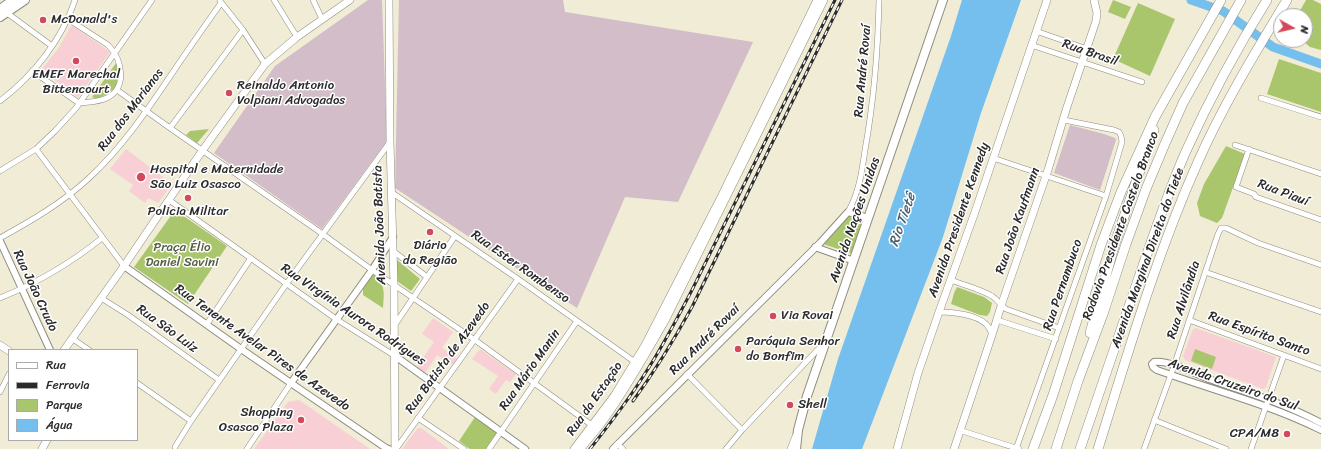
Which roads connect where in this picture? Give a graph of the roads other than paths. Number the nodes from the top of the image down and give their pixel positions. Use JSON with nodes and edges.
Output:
{"nodes":[{"id":1,"x":13,"y":0,"type":"edge"},
{"id":2,"x":25,"y":0,"type":"edge"},
{"id":3,"x":75,"y":0,"type":"edge"},
{"id":4,"x":152,"y":0,"type":"edge"},
{"id":5,"x":274,"y":0,"type":"edge"},
{"id":6,"x":313,"y":0,"type":"edge"},
{"id":7,"x":350,"y":0,"type":"edge"},
{"id":8,"x":389,"y":0,"type":"edge"},
{"id":9,"x":817,"y":0,"type":"edge"},
{"id":10,"x":824,"y":0,"type":"edge"},
{"id":11,"x":879,"y":0,"type":"edge"},
{"id":12,"x":944,"y":0,"type":"edge"},
{"id":13,"x":1047,"y":0,"type":"edge"},
{"id":14,"x":1094,"y":0,"type":"edge"},
{"id":15,"x":1221,"y":0,"type":"edge"},
{"id":16,"x":1267,"y":0,"type":"edge"},
{"id":17,"x":1287,"y":0,"type":"edge"},
{"id":18,"x":220,"y":1,"type":"edge"},
{"id":19,"x":1241,"y":1,"type":"edge"},
{"id":20,"x":2,"y":13,"type":"edge"},
{"id":21,"x":68,"y":19,"type":"junction"},
{"id":22,"x":322,"y":19,"type":"junction"},
{"id":23,"x":242,"y":30,"type":"junction"},
{"id":24,"x":1036,"y":31,"type":"junction"},
{"id":25,"x":297,"y":37,"type":"junction"},
{"id":26,"x":1031,"y":45,"type":"junction"},
{"id":27,"x":52,"y":46,"type":"junction"},
{"id":28,"x":1087,"y":49,"type":"junction"},
{"id":29,"x":114,"y":54,"type":"junction"},
{"id":30,"x":1082,"y":62,"type":"junction"},
{"id":31,"x":265,"y":64,"type":"junction"},
{"id":32,"x":32,"y":71,"type":"junction"},
{"id":33,"x":1142,"y":82,"type":"dead end"},
{"id":34,"x":117,"y":90,"type":"junction"},
{"id":35,"x":1261,"y":98,"type":"dead end"},
{"id":36,"x":0,"y":101,"type":"edge"},
{"id":37,"x":79,"y":103,"type":"junction"},
{"id":38,"x":146,"y":111,"type":"junction"},
{"id":39,"x":1155,"y":117,"type":"junction"},
{"id":40,"x":1321,"y":117,"type":"edge"},
{"id":41,"x":1064,"y":120,"type":"junction"},
{"id":42,"x":170,"y":128,"type":"junction"},
{"id":43,"x":390,"y":142,"type":"junction"},
{"id":44,"x":1235,"y":145,"type":"dead end"},
{"id":45,"x":36,"y":149,"type":"junction"},
{"id":46,"x":1248,"y":149,"type":"junction"},
{"id":47,"x":202,"y":151,"type":"junction"},
{"id":48,"x":993,"y":158,"type":"junction"},
{"id":49,"x":0,"y":171,"type":"edge"},
{"id":50,"x":1321,"y":174,"type":"edge"},
{"id":51,"x":1046,"y":175,"type":"junction"},
{"id":52,"x":391,"y":192,"type":"junction"},
{"id":53,"x":70,"y":194,"type":"junction"},
{"id":54,"x":1106,"y":196,"type":"junction"},
{"id":55,"x":168,"y":200,"type":"junction"},
{"id":56,"x":848,"y":212,"type":"junction"},
{"id":57,"x":868,"y":219,"type":"junction"},
{"id":58,"x":1321,"y":220,"type":"edge"},
{"id":59,"x":323,"y":234,"type":"junction"},
{"id":60,"x":455,"y":236,"type":"junction"},
{"id":61,"x":393,"y":237,"type":"junction"},
{"id":62,"x":0,"y":238,"type":"edge"},
{"id":63,"x":102,"y":238,"type":"junction"},
{"id":64,"x":0,"y":241,"type":"edge"},
{"id":65,"x":814,"y":247,"type":"junction"},
{"id":66,"x":393,"y":251,"type":"junction"},
{"id":67,"x":251,"y":258,"type":"junction"},
{"id":68,"x":854,"y":261,"type":"junction"},
{"id":69,"x":1321,"y":265,"type":"edge"},
{"id":70,"x":124,"y":266,"type":"junction"},
{"id":71,"x":372,"y":270,"type":"junction"},
{"id":72,"x":1205,"y":272,"type":"junction"},
{"id":73,"x":426,"y":277,"type":"junction"},
{"id":74,"x":518,"y":279,"type":"junction"},
{"id":75,"x":951,"y":280,"type":"junction"},
{"id":76,"x":287,"y":283,"type":"junction"},
{"id":77,"x":394,"y":285,"type":"junction"},
{"id":78,"x":22,"y":289,"type":"junction"},
{"id":79,"x":413,"y":297,"type":"junction"},
{"id":80,"x":0,"y":298,"type":"edge"},
{"id":81,"x":101,"y":298,"type":"junction"},
{"id":82,"x":1001,"y":306,"type":"junction"},
{"id":83,"x":939,"y":312,"type":"junction"},
{"id":84,"x":1321,"y":312,"type":"edge"},
{"id":85,"x":336,"y":319,"type":"junction"},
{"id":86,"x":997,"y":320,"type":"junction"},
{"id":87,"x":1189,"y":320,"type":"junction"},
{"id":88,"x":577,"y":321,"type":"junction"},
{"id":89,"x":208,"y":324,"type":"junction"},
{"id":90,"x":394,"y":326,"type":"junction"},
{"id":91,"x":1059,"y":328,"type":"junction"},
{"id":92,"x":992,"y":335,"type":"junction"},
{"id":93,"x":72,"y":339,"type":"junction"},
{"id":94,"x":1056,"y":339,"type":"junction"},
{"id":95,"x":475,"y":340,"type":"junction"},
{"id":96,"x":826,"y":341,"type":"junction"},
{"id":97,"x":50,"y":349,"type":"edge"},
{"id":98,"x":65,"y":349,"type":"edge"},
{"id":99,"x":87,"y":349,"type":"edge"},
{"id":100,"x":241,"y":349,"type":"junction"},
{"id":101,"x":1284,"y":355,"type":"junction"},
{"id":102,"x":395,"y":356,"type":"junction"},
{"id":103,"x":638,"y":364,"type":"junction"},
{"id":104,"x":1174,"y":366,"type":"junction"},
{"id":105,"x":1321,"y":369,"type":"edge"},
{"id":106,"x":687,"y":374,"type":"junction"},
{"id":107,"x":1170,"y":375,"type":"junction"},
{"id":108,"x":8,"y":376,"type":"edge"},
{"id":109,"x":219,"y":380,"type":"junction"},
{"id":110,"x":1078,"y":381,"type":"junction"},
{"id":111,"x":534,"y":382,"type":"junction"},
{"id":112,"x":291,"y":383,"type":"junction"},
{"id":113,"x":138,"y":385,"type":"edge"},
{"id":114,"x":440,"y":389,"type":"junction"},
{"id":115,"x":0,"y":392,"type":"edge"},
{"id":116,"x":1269,"y":400,"type":"junction"},
{"id":117,"x":1266,"y":407,"type":"junction"},
{"id":118,"x":418,"y":418,"type":"junction"},
{"id":119,"x":1154,"y":420,"type":"junction"},
{"id":120,"x":191,"y":421,"type":"junction"},
{"id":121,"x":1321,"y":421,"type":"edge"},
{"id":122,"x":595,"y":427,"type":"junction"},
{"id":123,"x":742,"y":430,"type":"junction"},
{"id":124,"x":798,"y":430,"type":"junction"},
{"id":125,"x":959,"y":430,"type":"junction"},
{"id":126,"x":1321,"y":430,"type":"edge"},
{"id":127,"x":501,"y":431,"type":"junction"},
{"id":128,"x":617,"y":444,"type":"junction"},
{"id":129,"x":175,"y":447,"type":"dead end"},
{"id":130,"x":1221,"y":448,"type":"edge"},
{"id":131,"x":246,"y":449,"type":"edge"},
{"id":132,"x":389,"y":449,"type":"edge"},
{"id":133,"x":396,"y":449,"type":"edge"},
{"id":134,"x":464,"y":449,"type":"edge"},
{"id":135,"x":488,"y":449,"type":"edge"},
{"id":136,"x":526,"y":449,"type":"edge"},
{"id":137,"x":574,"y":449,"type":"edge"},
{"id":138,"x":581,"y":449,"type":"edge"},
{"id":139,"x":613,"y":449,"type":"edge"},
{"id":140,"x":623,"y":449,"type":"edge"},
{"id":141,"x":726,"y":449,"type":"edge"},
{"id":142,"x":790,"y":449,"type":"edge"},
{"id":143,"x":796,"y":449,"type":"edge"},
{"id":144,"x":897,"y":449,"type":"edge"},
{"id":145,"x":954,"y":449,"type":"edge"},
{"id":146,"x":1018,"y":449,"type":"edge"},
{"id":147,"x":1033,"y":449,"type":"edge"},
{"id":148,"x":1056,"y":449,"type":"edge"},
{"id":149,"x":1080,"y":449,"type":"edge"},
{"id":150,"x":1098,"y":449,"type":"edge"},
{"id":151,"x":1144,"y":449,"type":"edge"},
{"id":152,"x":1226,"y":449,"type":"edge"},
{"id":153,"x":1251,"y":449,"type":"edge"}],
"edges":[{"from":1,"to":20,"type":"main road"},
{"from":2,"to":20,"type":"main road"},
{"from":3,"to":21,"type":"street"},
{"from":4,"to":29,"type":"street"},
{"from":5,"to":25,"type":"street"},
{"from":6,"to":22,"type":"street"},
{"from":7,"to":22,"type":"main road"},
{"from":8,"to":43,"type":"main road","name":"Avenida João Batista"},
{"from":9,"to":103,"type":"main road"},
{"from":10,"to":103,"type":"main road"},
{"from":11,"to":56,"type":"street","name":"Rua André Rovaí"},
{"from":12,"to":57,"type":"main road","name":"Avenida Nações Unidas"},
{"from":13,"to":24,"type":"main road","name":"Avenida Presidente Kennedy"},
{"from":14,"to":28,"type":"main road","name":"Rua João Kaufmann"},
{"from":15,"to":39,"type":"highway"},
{"from":16,"to":149,"type":"highway"},
{"from":17,"to":150,"type":"highway","name":"Avenida Marginal Direita do Tiete"},
{"from":18,"to":23,"type":"street"},
{"from":18,"to":38,"type":"street","name":"Rua dos Marianos"},
{"from":19,"to":110,"type":"highway","name":"Rodovia Presidente Castelo Branco"},
{"from":20,"to":27,"type":"street"},
{"from":21,"to":27,"type":"street"},
{"from":21,"to":29,"type":"street"},
{"from":22,"to":25,"type":"main road"},
{"from":23,"to":31,"type":"street"},
{"from":23,"to":42,"type":"street"},
{"from":24,"to":26,"type":"main road","name":"Avenida Presidente Kennedy"},
{"from":24,"to":28,"type":"street","name":"Rua Brasil"},
{"from":25,"to":31,"type":"main road"},
{"from":26,"to":30,"type":"street","name":"Rua Brasil"},
{"from":26,"to":48,"type":"main road","name":"Avenida Presidente Kennedy"},
{"from":27,"to":32,"type":"street"},
{"from":28,"to":30,"type":"main road","name":"Rua João Kaufmann"},
{"from":29,"to":34,"type":"street"},
{"from":29,"to":37,"type":"street"},
{"from":30,"to":33,"type":"street","name":"Rua Brasil"},
{"from":30,"to":41,"type":"main road","name":"Rua João Kaufmann"},
{"from":31,"to":47,"type":"main road"},
{"from":32,"to":36,"type":"street"},
{"from":32,"to":37,"type":"street"},
{"from":34,"to":37,"type":"street"},
{"from":34,"to":38,"type":"street"},
{"from":35,"to":40,"type":"street"},
{"from":37,"to":45,"type":"street"},
{"from":38,"to":42,"type":"street"},
{"from":38,"to":53,"type":"street","name":"Rua dos Marianos"},
{"from":39,"to":110,"type":"highway"},
{"from":39,"to":147,"type":"highway"},
{"from":41,"to":51,"type":"main road","name":"Rua João Kaufmann"},
{"from":41,"to":54,"type":"street","name":"Rua Pernambuco"},
{"from":42,"to":47,"type":"street"},
{"from":43,"to":52,"type":"main road","name":"Avenida João Batista"},
{"from":43,"to":59,"type":"street"},
{"from":44,"to":46,"type":"street"},
{"from":45,"to":49,"type":"street"},
{"from":45,"to":53,"type":"street","name":"Rua Tenente Avelar Pires de Azevedo"},
{"from":46,"to":50,"type":"street"},
{"from":46,"to":58,"type":"street","name":"Rua Piauí"},
{"from":47,"to":55,"type":"main road"},
{"from":47,"to":59,"type":"street"},
{"from":48,"to":51,"type":"street"},
{"from":48,"to":75,"type":"main road","name":"Avenida Presidente Kennedy"},
{"from":51,"to":54,"type":"street"},
{"from":51,"to":82,"type":"main road","name":"Rua João Kaufmann"},
{"from":52,"to":60,"type":"street","name":"Rua Ester Rombenso"},
{"from":52,"to":61,"type":"main road","name":"Avenida João Batista"},
{"from":53,"to":62,"type":"street","name":"Rua dos Marianos"},
{"from":53,"to":63,"type":"street","name":"Rua Tenente Avelar Pires de Azevedo"},
{"from":54,"to":91,"type":"street","name":"Rua Pernambuco"},
{"from":55,"to":67,"type":"street","name":"Rua Virgínia Aurora Rodrigues"},
{"from":55,"to":70,"type":"main road"},
{"from":56,"to":57,"type":"street"},
{"from":56,"to":65,"type":"street","name":"Rua André Rovaí"},
{"from":57,"to":68,"type":"main road","name":"Avenida Nações Unidas"},
{"from":59,"to":71,"type":"street"},
{"from":59,"to":76,"type":"street"},
{"from":60,"to":73,"type":"street"},
{"from":60,"to":74,"type":"street","name":"Rua Ester Rombenso"},
{"from":61,"to":66,"type":"main road","name":"Avenida João Batista"},
{"from":61,"to":71,"type":"street"},
{"from":63,"to":70,"type":"street","name":"Rua Tenente Avelar Pires de Azevedo"},
{"from":63,"to":78,"type":"street"},
{"from":64,"to":78,"type":"street","name":"Rua João Crudo"},
{"from":65,"to":68,"type":"street"},
{"from":65,"to":106,"type":"street","name":"Rua André Rovaí"},
{"from":66,"to":73,"type":"street"},
{"from":66,"to":77,"type":"main road","name":"Avenida João Batista"},
{"from":67,"to":76,"type":"street","name":"Rua Virgínia Aurora Rodrigues"},
{"from":67,"to":89,"type":"street"},
{"from":68,"to":96,"type":"main road","name":"Avenida Nações Unidas"},
{"from":69,"to":72,"type":"street","name":"Rua Alvilândia"},
{"from":70,"to":81,"type":"main road"},
{"from":70,"to":89,"type":"street","name":"Rua Tenente Avelar Pires de Azevedo"},
{"from":71,"to":77,"type":"street"},
{"from":71,"to":85,"type":"street"},
{"from":72,"to":84,"type":"street"},
{"from":72,"to":87,"type":"street","name":"Rua Alvilândia"},
{"from":73,"to":79,"type":"street"},
{"from":74,"to":88,"type":"street","name":"Rua Ester Rombenso"},
{"from":74,"to":95,"type":"street","name":"Rua Batista de Azevedo"},
{"from":75,"to":82,"type":"street"},
{"from":75,"to":83,"type":"main road","name":"Avenida Presidente Kennedy"},
{"from":76,"to":85,"type":"street","name":"Rua Virgínia Aurora Rodrigues"},
{"from":76,"to":100,"type":"street"},
{"from":77,"to":79,"type":"street"},
{"from":77,"to":90,"type":"main road","name":"Avenida João Batista"},
{"from":78,"to":80,"type":"street"},
{"from":78,"to":97,"type":"street","name":"Rua João Crudo"},
{"from":79,"to":90,"type":"street"},
{"from":79,"to":95,"type":"street"},
{"from":81,"to":93,"type":"main road"},
{"from":81,"to":109,"type":"street","name":"Rua São Luiz"},
{"from":82,"to":86,"type":"main road","name":"Rua João Kaufmann"},
{"from":82,"to":91,"type":"street"},
{"from":83,"to":92,"type":"street"},
{"from":83,"to":144,"type":"main road","name":"Avenida Presidente Kennedy"},
{"from":85,"to":102,"type":"street","name":"Rua Virgínia Aurora Rodrigues"},
{"from":85,"to":112,"type":"street"},
{"from":86,"to":92,"type":"main road","name":"Rua João Kaufmann"},
{"from":86,"to":94,"type":"street"},
{"from":87,"to":101,"type":"street","name":"Rua Espírito Santo"},
{"from":87,"to":104,"type":"street","name":"Rua Alvilândia"},
{"from":88,"to":103,"type":"street","name":"Rua Ester Rombenso"},
{"from":88,"to":111,"type":"street","name":"Rua Mário Manin"},
{"from":89,"to":100,"type":"street","name":"Rua Tenente Avelar Pires de Azevedo"},
{"from":90,"to":102,"type":"main road","name":"Avenida João Batista"},
{"from":91,"to":94,"type":"street","name":"Rua Pernambuco"},
{"from":92,"to":125,"type":"main road","name":"Rua João Kaufmann"},
{"from":93,"to":98,"type":"main road"},
{"from":93,"to":99,"type":"street"},
{"from":94,"to":146,"type":"street","name":"Rua Pernambuco"},
{"from":95,"to":111,"type":"street"},
{"from":95,"to":114,"type":"street","name":"Rua Batista de Azevedo"},
{"from":96,"to":123,"type":"street"},
{"from":96,"to":124,"type":"main road","name":"Avenida Nações Unidas"},
{"from":100,"to":109,"type":"street"},
{"from":100,"to":112,"type":"street","name":"Rua Tenente Avelar Pires de Azevedo"},
{"from":101,"to":105,"type":"street","name":"Rua Espírito Santo"},
{"from":101,"to":116,"type":"street"},
{"from":102,"to":114,"type":"street","name":"Rua Virgínia Aurora Rodrigues"},
{"from":102,"to":133,"type":"main road","name":"Avenida João Batista"},
{"from":103,"to":122,"type":"main road","name":"Rua da Estação"},
{"from":104,"to":107,"type":"street","name":"Rua Alvilândia"},
{"from":104,"to":107,"type":"street","name":"Avenida Cruzeiro do Sul"},
{"from":104,"to":116,"type":"street","name":"Avenida Cruzeiro do Sul"},
{"from":106,"to":123,"type":"street"},
{"from":106,"to":128,"type":"street","name":"Rua André Rovaí"},
{"from":107,"to":117,"type":"street","name":"Avenida Cruzeiro do Sul"},
{"from":107,"to":119,"type":"street","name":"Rua Alvilândia"},
{"from":108,"to":115,"type":"street"},
{"from":109,"to":120,"type":"street"},
{"from":110,"to":148,"type":"highway","name":"Rodovia Presidente Castelo Branco"},
{"from":111,"to":122,"type":"street"},
{"from":111,"to":127,"type":"street","name":"Rua Mário Manin"},
{"from":112,"to":131,"type":"street"},
{"from":112,"to":132,"type":"street","name":"Rua Tenente Avelar Pires de Azevedo"},
{"from":113,"to":120,"type":"street"},
{"from":114,"to":118,"type":"street","name":"Rua Batista de Azevedo"},
{"from":114,"to":127,"type":"street","name":"Rua Virgínia Aurora Rodrigues"},
{"from":116,"to":117,"type":"street"},
{"from":116,"to":121,"type":"street","name":"Avenida Cruzeiro do Sul"},
{"from":117,"to":126,"type":"street","name":"Avenida Cruzeiro do Sul"},
{"from":117,"to":153,"type":"street"},
{"from":118,"to":133,"type":"street","name":"Rua Batista de Azevedo"},
{"from":118,"to":134,"type":"street"},
{"from":119,"to":130,"type":"street"},
{"from":119,"to":151,"type":"street","name":"Rua Alvilândia"},
{"from":120,"to":129,"type":"street"},
{"from":122,"to":137,"type":"main road","name":"Rua da Estação"},
{"from":122,"to":138,"type":"main road","name":"Rua da Estação"},
{"from":123,"to":141,"type":"street"},
{"from":124,"to":142,"type":"street"},
{"from":124,"to":143,"type":"main road","name":"Avenida Nações Unidas"},
{"from":125,"to":145,"type":"main road","name":"Rua João Kaufmann"},
{"from":125,"to":146,"type":"street"},
{"from":127,"to":135,"type":"street","name":"Rua Mário Manin"},
{"from":127,"to":136,"type":"street","name":"Rua Virgínia Aurora Rodrigues"},
{"from":128,"to":139,"type":"street","name":"Rua André Rovaí"},
{"from":128,"to":140,"type":"street"},
{"from":130,"to":152,"type":"street"}]}
